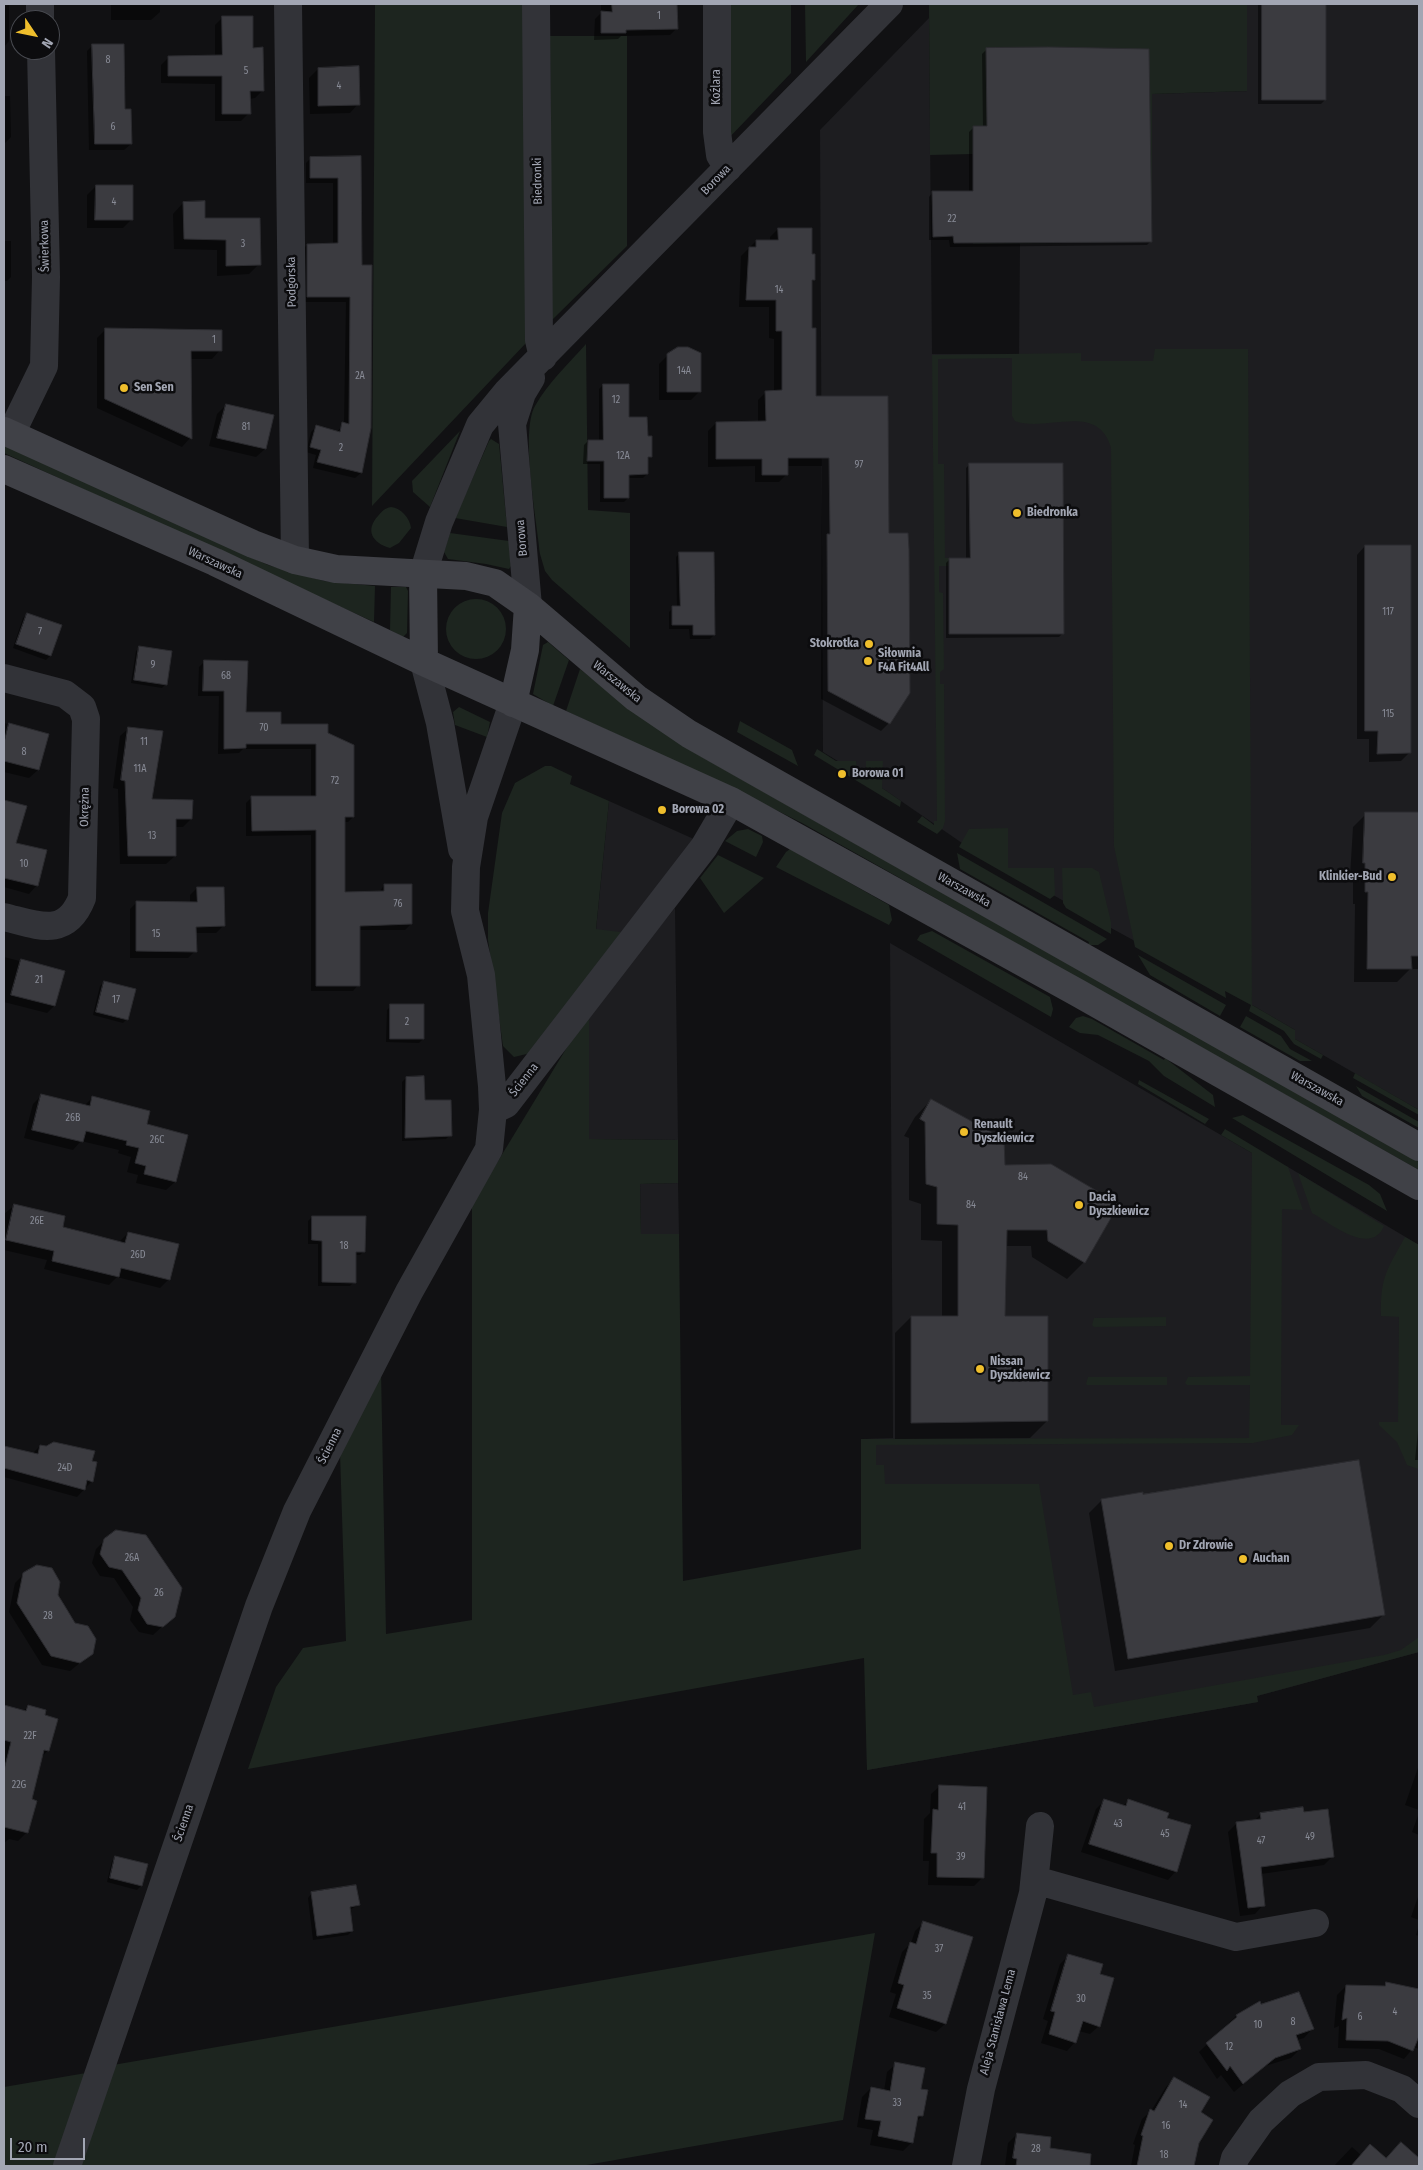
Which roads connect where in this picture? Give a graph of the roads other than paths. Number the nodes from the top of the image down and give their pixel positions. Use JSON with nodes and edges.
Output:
{"nodes":[{"id":1,"x":288,"y":4,"type":"edge"},
{"id":2,"x":536,"y":4,"type":"edge"},
{"id":3,"x":717,"y":4,"type":"edge"},
{"id":4,"x":889,"y":4,"type":"edge"},
{"id":5,"x":41,"y":60,"type":"edge"},
{"id":6,"x":728,"y":168,"type":"junction"},
{"id":7,"x":543,"y":357,"type":"junction"},
{"id":8,"x":7,"y":433,"type":"edge"},
{"id":9,"x":4,"y":469,"type":"edge"},
{"id":10,"x":295,"y":560,"type":"junction"},
{"id":11,"x":423,"y":574,"type":"junction"},
{"id":12,"x":528,"y":606,"type":"junction"},
{"id":13,"x":424,"y":662,"type":"junction"},
{"id":14,"x":4,"y":678,"type":"edge"},
{"id":15,"x":513,"y":703,"type":"junction"},
{"id":16,"x":731,"y":801,"type":"junction"},
{"id":17,"x":466,"y":867,"type":"junction"},
{"id":18,"x":4,"y":917,"type":"edge"},
{"id":19,"x":493,"y":1110,"type":"junction"},
{"id":20,"x":1419,"y":1147,"type":"edge"},
{"id":21,"x":1419,"y":1186,"type":"edge"},
{"id":22,"x":1040,"y":1826,"type":"dead end"},
{"id":23,"x":1035,"y":1880,"type":"junction"},
{"id":24,"x":1315,"y":1923,"type":"dead end"},
{"id":25,"x":1419,"y":2104,"type":"edge"},
{"id":26,"x":67,"y":2166,"type":"edge"},
{"id":27,"x":966,"y":2166,"type":"edge"},
{"id":28,"x":1233,"y":2166,"type":"edge"}],
"edges":[{"from":1,"to":10,"type":"street","name":"Podgórska"},
{"from":2,"to":7,"type":"street","name":"Biedronki"},
{"from":3,"to":6,"type":"street","name":"Koźlara"},
{"from":4,"to":6,"type":"street","name":"Borowa"},
{"from":5,"to":8,"type":"street","name":"Świerkowa"},
{"from":6,"to":7,"type":"street","name":"Borowa"},
{"from":7,"to":11,"type":"street","name":"Borowa"},
{"from":7,"to":12,"type":"street","name":"Borowa"},
{"from":8,"to":10,"type":"main road"},
{"from":9,"to":13,"type":"main road","name":"Warszawska"},
{"from":10,"to":11,"type":"main road"},
{"from":11,"to":12,"type":"main road","name":"Warszawska"},
{"from":11,"to":13,"type":"main road"},
{"from":12,"to":15,"type":"main road"},
{"from":12,"to":20,"type":"main road","name":"Warszawska"},
{"from":13,"to":15,"type":"main road","name":"Warszawska"},
{"from":13,"to":17,"type":"street"},
{"from":14,"to":18,"type":"street","name":"Okrężna"},
{"from":15,"to":16,"type":"main road"},
{"from":15,"to":17,"type":"street"},
{"from":16,"to":19,"type":"street","name":"Ścienna"},
{"from":16,"to":21,"type":"main road"},
{"from":17,"to":19,"type":"street"},
{"from":19,"to":26,"type":"street","name":"Ścienna"},
{"from":22,"to":23,"type":"street","name":"Aleja Stanisława Lema"},
{"from":23,"to":24,"type":"street"},
{"from":23,"to":27,"type":"street","name":"Aleja Stanisława Lema"},
{"from":25,"to":28,"type":"street"}]}
